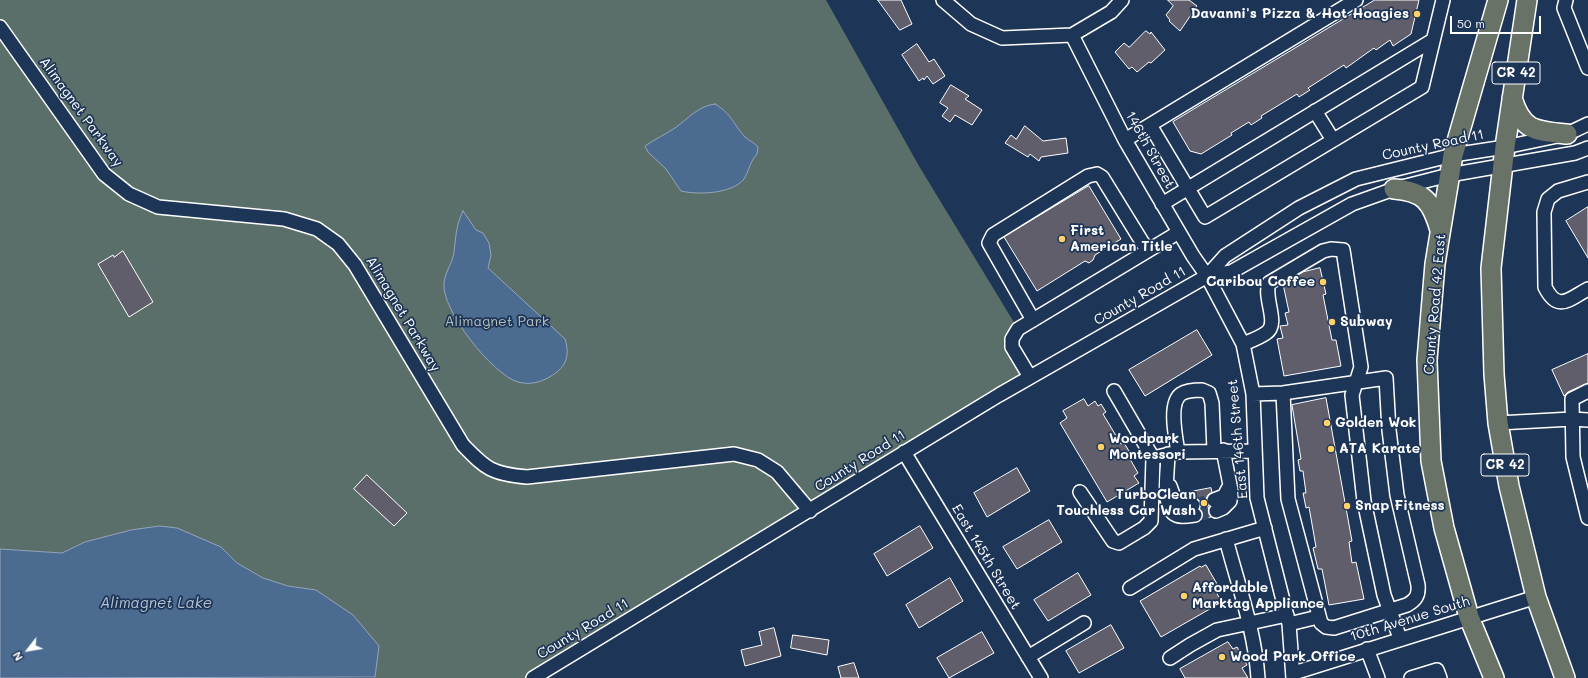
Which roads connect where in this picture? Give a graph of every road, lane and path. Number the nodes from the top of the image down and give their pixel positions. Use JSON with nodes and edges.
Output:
{"nodes":[{"id":1,"x":943,"y":0,"type":"edge"},
{"id":2,"x":1122,"y":0,"type":"edge"},
{"id":3,"x":1356,"y":0,"type":"edge"},
{"id":4,"x":1443,"y":0,"type":"edge"},
{"id":5,"x":1498,"y":0,"type":"edge"},
{"id":6,"x":1527,"y":0,"type":"edge"},
{"id":7,"x":1566,"y":0,"type":"edge"},
{"id":8,"x":0,"y":27,"type":"edge"},
{"id":9,"x":1072,"y":35,"type":"junction"},
{"id":10,"x":1433,"y":40,"type":"junction"},
{"id":11,"x":1588,"y":66,"type":"edge"},
{"id":12,"x":1512,"y":98,"type":"junction"},
{"id":13,"x":1315,"y":111,"type":"junction"},
{"id":14,"x":1588,"y":124,"type":"edge"},
{"id":15,"x":1150,"y":125,"type":"junction"},
{"id":16,"x":1567,"y":134,"type":"junction"},
{"id":17,"x":1125,"y":140,"type":"junction"},
{"id":18,"x":1333,"y":140,"type":"junction"},
{"id":19,"x":1505,"y":147,"type":"junction"},
{"id":20,"x":1587,"y":150,"type":"edge"},
{"id":21,"x":1453,"y":155,"type":"junction"},
{"id":22,"x":1502,"y":167,"type":"junction"},
{"id":23,"x":1449,"y":176,"type":"junction"},
{"id":24,"x":1588,"y":182,"type":"edge"},
{"id":25,"x":1188,"y":188,"type":"junction"},
{"id":26,"x":1394,"y":189,"type":"junction"},
{"id":27,"x":1162,"y":204,"type":"junction"},
{"id":28,"x":1178,"y":232,"type":"junction"},
{"id":29,"x":1441,"y":232,"type":"junction"},
{"id":30,"x":1147,"y":250,"type":"junction"},
{"id":31,"x":1207,"y":276,"type":"junction"},
{"id":32,"x":1588,"y":289,"type":"edge"},
{"id":33,"x":1033,"y":320,"type":"junction"},
{"id":34,"x":1243,"y":344,"type":"junction"},
{"id":35,"x":1030,"y":377,"type":"junction"},
{"id":36,"x":1356,"y":383,"type":"junction"},
{"id":37,"x":1114,"y":391,"type":"dead end"},
{"id":38,"x":1588,"y":391,"type":"edge"},
{"id":39,"x":1283,"y":393,"type":"junction"},
{"id":40,"x":1253,"y":394,"type":"junction"},
{"id":41,"x":1572,"y":419,"type":"junction"},
{"id":42,"x":1588,"y":420,"type":"edge"},
{"id":43,"x":1498,"y":423,"type":"junction"},
{"id":44,"x":1218,"y":450,"type":"junction"},
{"id":45,"x":1255,"y":451,"type":"junction"},
{"id":46,"x":904,"y":452,"type":"junction"},
{"id":47,"x":1173,"y":453,"type":"junction"},
{"id":48,"x":1153,"y":458,"type":"junction"},
{"id":49,"x":1080,"y":492,"type":"dead end"},
{"id":50,"x":1215,"y":506,"type":"tunnel mouth"},
{"id":51,"x":1194,"y":510,"type":"tunnel mouth"},
{"id":52,"x":810,"y":511,"type":"junction"},
{"id":53,"x":1588,"y":518,"type":"edge"},
{"id":54,"x":1265,"y":528,"type":"junction"},
{"id":55,"x":1226,"y":539,"type":"junction"},
{"id":56,"x":1130,"y":588,"type":"dead end"},
{"id":57,"x":1536,"y":597,"type":"junction"},
{"id":58,"x":1389,"y":611,"type":"junction"},
{"id":59,"x":1318,"y":617,"type":"junction"},
{"id":60,"x":1469,"y":617,"type":"junction"},
{"id":61,"x":1288,"y":620,"type":"junction"},
{"id":62,"x":1249,"y":622,"type":"junction"},
{"id":63,"x":1084,"y":623,"type":"dead end"},
{"id":64,"x":1400,"y":638,"type":"junction"},
{"id":65,"x":1367,"y":649,"type":"junction"},
{"id":66,"x":1028,"y":657,"type":"junction"},
{"id":67,"x":1170,"y":658,"type":"dead end"},
{"id":68,"x":1293,"y":675,"type":"edge"},
{"id":69,"x":533,"y":678,"type":"edge"},
{"id":70,"x":1041,"y":678,"type":"edge"},
{"id":71,"x":1258,"y":678,"type":"edge"},
{"id":72,"x":1378,"y":678,"type":"edge"},
{"id":73,"x":1411,"y":678,"type":"edge"},
{"id":74,"x":1440,"y":678,"type":"edge"},
{"id":75,"x":1494,"y":678,"type":"edge"},
{"id":76,"x":1565,"y":678,"type":"edge"}],
"edges":[{"from":1,"to":9,"type":"street"},
{"from":2,"to":9,"type":"street"},
{"from":3,"to":15,"type":"street"},
{"from":4,"to":10,"type":"street"},
{"from":5,"to":21,"type":"highway","name":"County Road 42 East","number":"CR 42"},
{"from":6,"to":12,"type":"highway","number":"CR 42"},
{"from":7,"to":11,"type":"street"},
{"from":8,"to":52,"type":"street","name":"Alimagnet Parkway"},
{"from":9,"to":17,"type":"street","name":"146th Street"},
{"from":10,"to":13,"type":"street"},
{"from":10,"to":18,"type":"street"},
{"from":12,"to":16,"type":"highway"},
{"from":12,"to":19,"type":"highway","number":"CR 42"},
{"from":13,"to":18,"type":"street"},
{"from":13,"to":25,"type":"street"},
{"from":14,"to":16,"type":"street","name":"County Road 11"},
{"from":15,"to":17,"type":"street"},
{"from":15,"to":25,"type":"street"},
{"from":16,"to":19,"type":"street","name":"County Road 11"},
{"from":17,"to":27,"type":"street","name":"146th Street"},
{"from":18,"to":25,"type":"street"},
{"from":19,"to":21,"type":"street","name":"County Road 11"},
{"from":19,"to":22,"type":"highway","number":"CR 42"},
{"from":20,"to":22,"type":"street","name":"County Road 11"},
{"from":21,"to":23,"type":"highway","name":"County Road 42 East","number":"CR 42"},
{"from":21,"to":31,"type":"street","name":"County Road 11"},
{"from":22,"to":23,"type":"street","name":"County Road 11"},
{"from":22,"to":43,"type":"highway","number":"CR 42"},
{"from":23,"to":26,"type":"street","name":"County Road 11"},
{"from":23,"to":29,"type":"highway","name":"County Road 42 East","number":"CR 42"},
{"from":24,"to":32,"type":"street"},
{"from":25,"to":27,"type":"street"},
{"from":26,"to":29,"type":"highway"},
{"from":26,"to":31,"type":"street","name":"County Road 11"},
{"from":27,"to":28,"type":"street","name":"146th Street"},
{"from":28,"to":30,"type":"street"},
{"from":28,"to":31,"type":"street","name":"146th Street"},
{"from":29,"to":60,"type":"highway","name":"County Road 42 East","number":"CR 42"},
{"from":30,"to":33,"type":"street"},
{"from":30,"to":33,"type":"street"},
{"from":31,"to":34,"type":"street","name":"East 146th Street"},
{"from":31,"to":35,"type":"street","name":"County Road 11"},
{"from":33,"to":35,"type":"street"},
{"from":34,"to":36,"type":"street"},
{"from":34,"to":40,"type":"street","name":"East 146th Street"},
{"from":35,"to":46,"type":"street","name":"County Road 11"},
{"from":36,"to":39,"type":"street"},
{"from":36,"to":58,"type":"street"},
{"from":36,"to":58,"type":"street"},
{"from":37,"to":48,"type":"street"},
{"from":38,"to":41,"type":"street"},
{"from":39,"to":40,"type":"street"},
{"from":39,"to":59,"type":"street"},
{"from":40,"to":45,"type":"street","name":"East 146th Street"},
{"from":41,"to":42,"type":"street"},
{"from":41,"to":43,"type":"street"},
{"from":41,"to":53,"type":"street"},
{"from":43,"to":57,"type":"highway","number":"CR 42"},
{"from":44,"to":45,"type":"street"},
{"from":44,"to":47,"type":"street"},
{"from":44,"to":47,"type":"street"},
{"from":44,"to":50,"type":"street"},
{"from":45,"to":54,"type":"street","name":"East 146th Street"},
{"from":46,"to":52,"type":"street","name":"County Road 11"},
{"from":46,"to":66,"type":"street","name":"East 145th Street"},
{"from":47,"to":48,"type":"street"},
{"from":47,"to":51,"type":"street"},
{"from":48,"to":49,"type":"street"},
{"from":52,"to":69,"type":"street","name":"County Road 11"},
{"from":54,"to":55,"type":"street"},
{"from":54,"to":61,"type":"street","name":"East 146th Street"},
{"from":55,"to":56,"type":"street"},
{"from":55,"to":62,"type":"street"},
{"from":57,"to":60,"type":"street","name":"10th Avenue South"},
{"from":57,"to":76,"type":"highway","number":"CR 42"},
{"from":58,"to":59,"type":"street"},
{"from":58,"to":64,"type":"street"},
{"from":59,"to":61,"type":"street"},
{"from":60,"to":64,"type":"street","name":"10th Avenue South"},
{"from":60,"to":75,"type":"highway","name":"County Road 42 East","number":"CR 42"},
{"from":61,"to":62,"type":"street"},
{"from":61,"to":68,"type":"street","name":"East 146th Street"},
{"from":62,"to":67,"type":"street"},
{"from":62,"to":71,"type":"street"},
{"from":63,"to":66,"type":"street"},
{"from":64,"to":65,"type":"street","name":"10th Avenue South"},
{"from":65,"to":68,"type":"street","name":"10th Avenue South"},
{"from":65,"to":72,"type":"street"},
{"from":66,"to":70,"type":"street","name":"East 145th Street"},
{"from":73,"to":74,"type":"street"}]}
